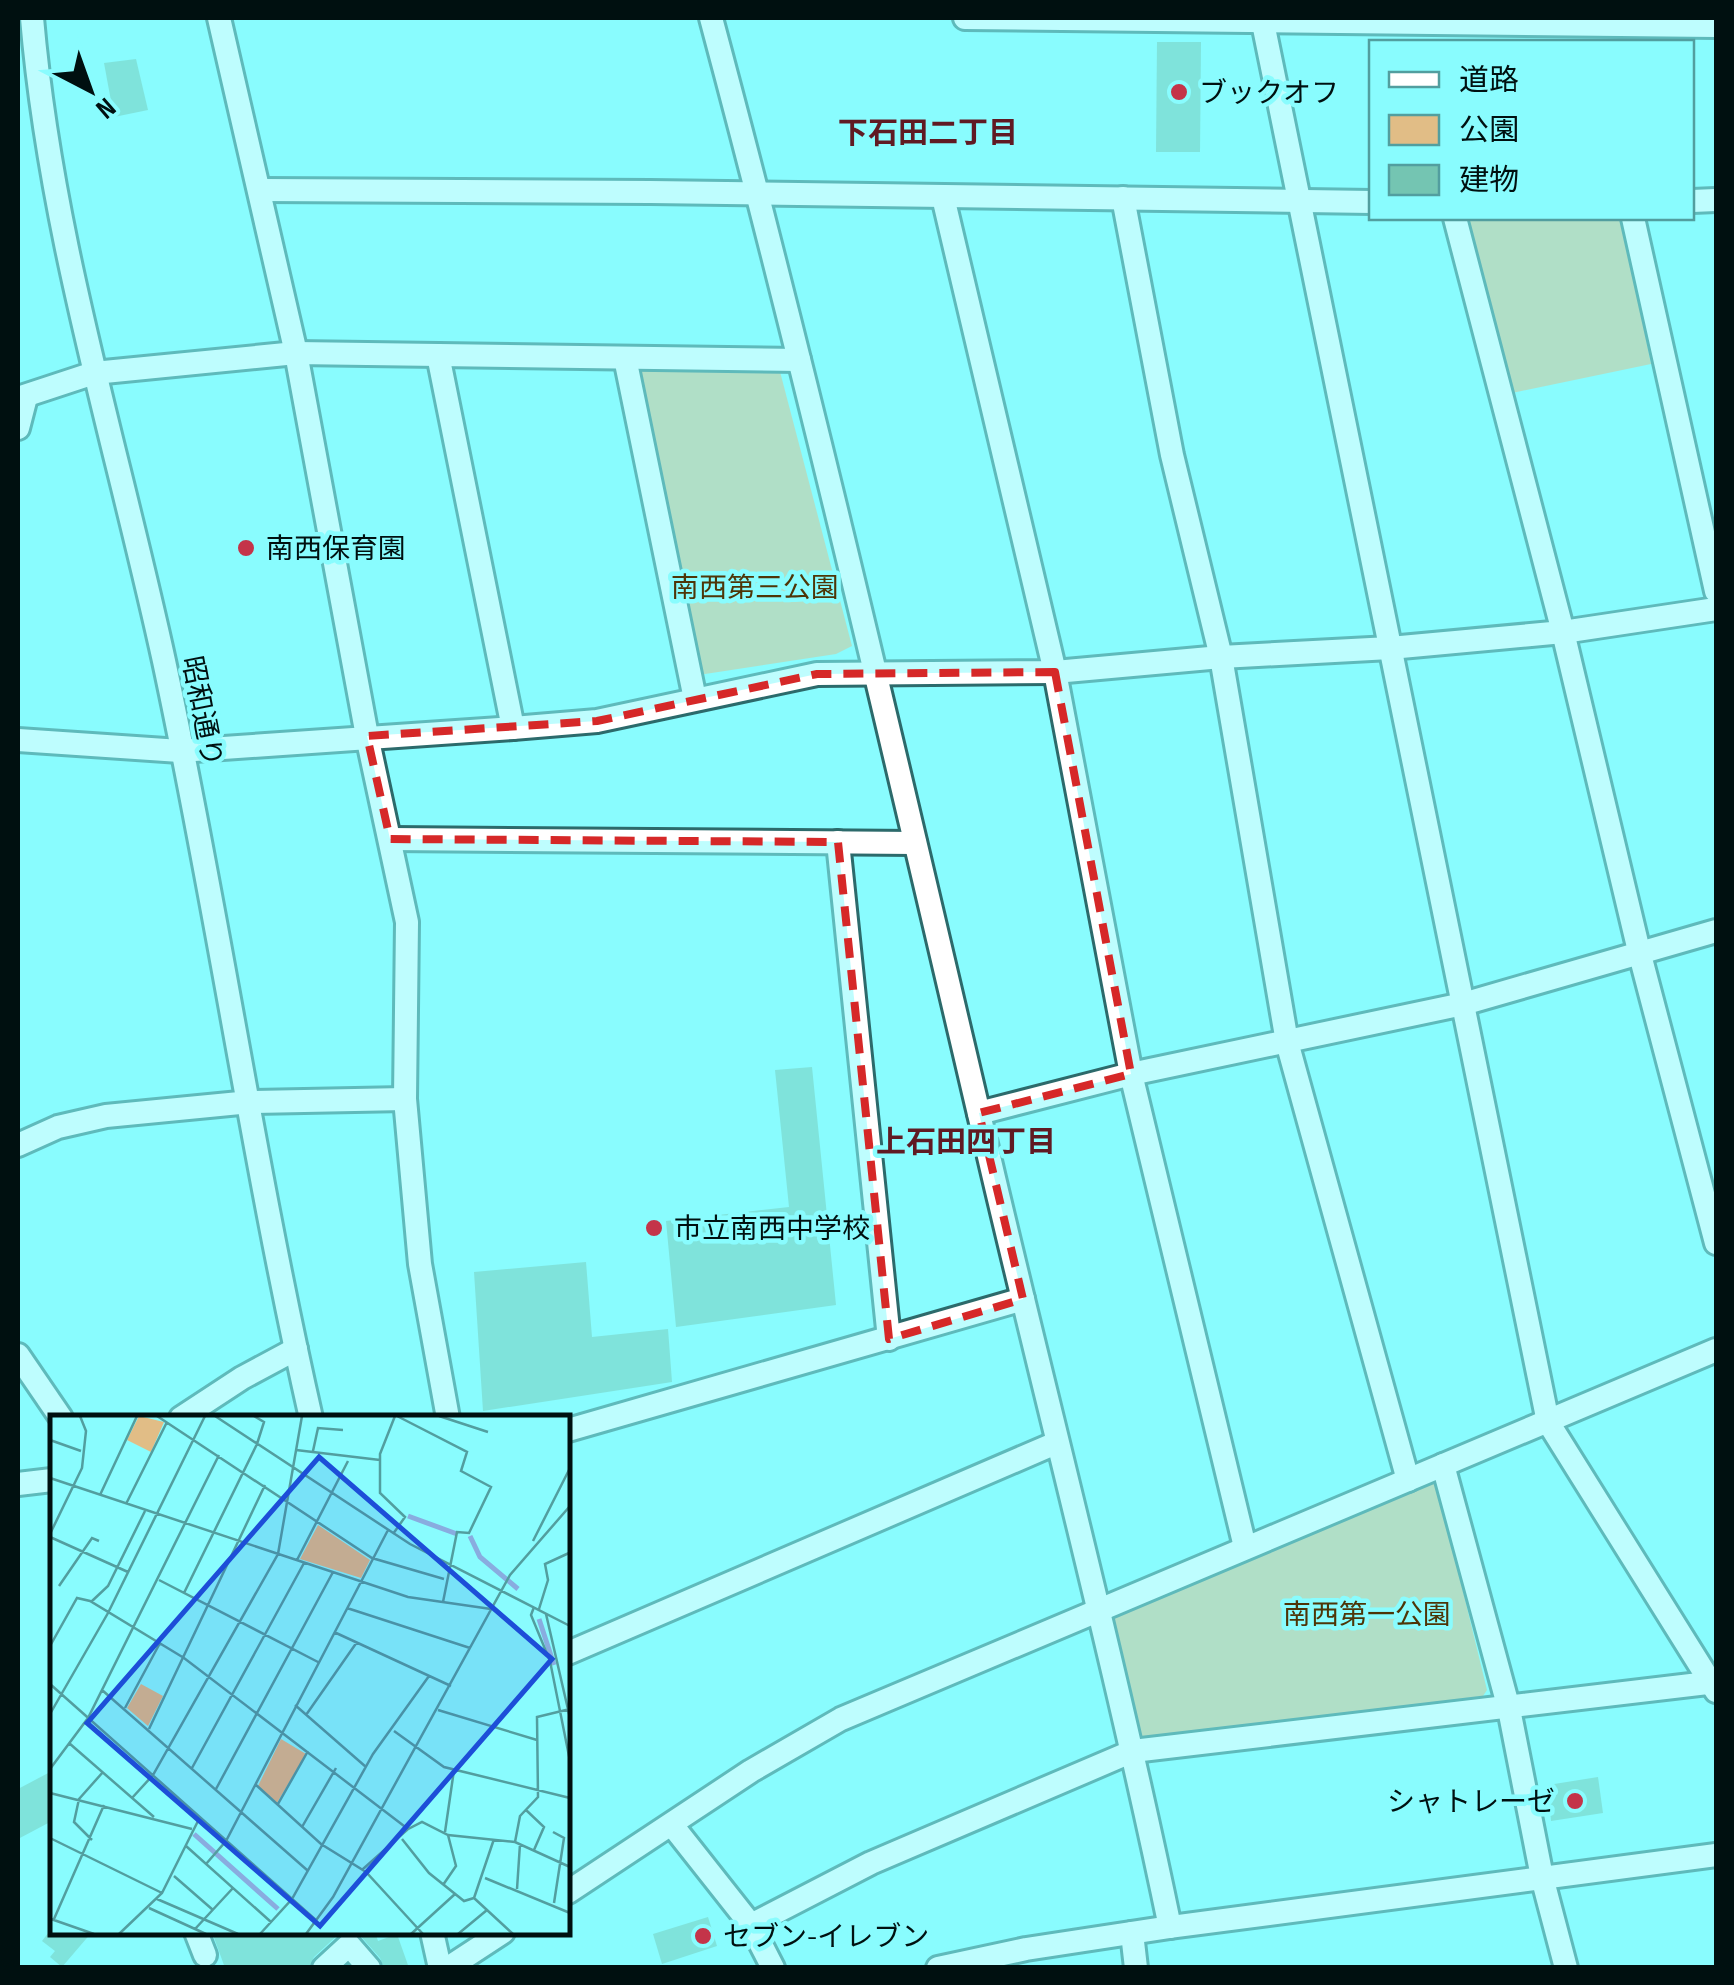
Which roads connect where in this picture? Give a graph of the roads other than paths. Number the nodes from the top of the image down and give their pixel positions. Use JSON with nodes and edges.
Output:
{"nodes":[{"id":1,"x":32,"y":18,"type":"edge"},
{"id":2,"x":219,"y":18,"type":"edge"},
{"id":3,"x":711,"y":18,"type":"edge"},
{"id":4,"x":965,"y":18,"type":"edge"},
{"id":5,"x":1262,"y":19,"type":"edge"},
{"id":6,"x":1716,"y":26,"type":"edge"},
{"id":7,"x":260,"y":190,"type":"junction"},
{"id":8,"x":758,"y":195,"type":"junction"},
{"id":9,"x":943,"y":197,"type":"junction"},
{"id":10,"x":1122,"y":198,"type":"junction"},
{"id":11,"x":1369,"y":202,"type":"edge"},
{"id":12,"x":1299,"y":203,"type":"junction"},
{"id":13,"x":1456,"y":220,"type":"edge"},
{"id":14,"x":1633,"y":220,"type":"edge"},
{"id":15,"x":296,"y":353,"type":"junction"},
{"id":16,"x":438,"y":355,"type":"junction"},
{"id":17,"x":625,"y":358,"type":"junction"},
{"id":18,"x":799,"y":360,"type":"junction"},
{"id":19,"x":94,"y":373,"type":"junction"},
{"id":20,"x":22,"y":398,"type":"edge"},
{"id":21,"x":18,"y":428,"type":"edge"},
{"id":22,"x":1716,"y":591,"type":"edge"},
{"id":23,"x":1716,"y":609,"type":"edge"},
{"id":24,"x":1563,"y":632,"type":"junction"},
{"id":25,"x":1390,"y":648,"type":"junction"},
{"id":26,"x":1220,"y":657,"type":"junction"},
{"id":27,"x":875,"y":672,"type":"junction"},
{"id":28,"x":1055,"y":672,"type":"junction"},
{"id":29,"x":695,"y":699,"type":"junction"},
{"id":30,"x":513,"y":728,"type":"junction"},
{"id":31,"x":366,"y":736,"type":"junction"},
{"id":32,"x":18,"y":740,"type":"edge"},
{"id":33,"x":180,"y":751,"type":"junction"},
{"id":34,"x":390,"y":839,"type":"junction"},
{"id":35,"x":838,"y":842,"type":"junction"},
{"id":36,"x":915,"y":843,"type":"junction"},
{"id":37,"x":1716,"y":931,"type":"edge"},
{"id":38,"x":1639,"y":951,"type":"junction"},
{"id":39,"x":1463,"y":1004,"type":"junction"},
{"id":40,"x":1287,"y":1042,"type":"junction"},
{"id":41,"x":1131,"y":1074,"type":"junction"},
{"id":42,"x":405,"y":1099,"type":"junction"},
{"id":43,"x":250,"y":1102,"type":"junction"},
{"id":44,"x":979,"y":1113,"type":"junction"},
{"id":45,"x":18,"y":1145,"type":"edge"},
{"id":46,"x":1716,"y":1243,"type":"edge"},
{"id":47,"x":1023,"y":1299,"type":"junction"},
{"id":48,"x":889,"y":1339,"type":"junction"},
{"id":49,"x":296,"y":1349,"type":"junction"},
{"id":50,"x":1716,"y":1350,"type":"edge"},
{"id":51,"x":18,"y":1355,"type":"edge"},
{"id":52,"x":58,"y":1415,"type":"edge"},
{"id":53,"x":186,"y":1415,"type":"edge"},
{"id":54,"x":310,"y":1415,"type":"edge"},
{"id":55,"x":447,"y":1415,"type":"edge"},
{"id":56,"x":1548,"y":1422,"type":"junction"},
{"id":57,"x":570,"y":1429,"type":"edge"},
{"id":58,"x":1056,"y":1444,"type":"junction"},
{"id":59,"x":1443,"y":1465,"type":"junction"},
{"id":60,"x":50,"y":1480,"type":"edge"},
{"id":61,"x":1408,"y":1480,"type":"junction"},
{"id":62,"x":18,"y":1484,"type":"edge"},
{"id":63,"x":1245,"y":1547,"type":"junction"},
{"id":64,"x":1100,"y":1608,"type":"junction"},
{"id":65,"x":570,"y":1652,"type":"edge"},
{"id":66,"x":1715,"y":1686,"type":"edge"},
{"id":67,"x":1508,"y":1709,"type":"junction"},
{"id":68,"x":1134,"y":1751,"type":"junction"},
{"id":69,"x":672,"y":1825,"type":"junction"},
{"id":70,"x":1716,"y":1855,"type":"edge"},
{"id":71,"x":1542,"y":1878,"type":"junction"},
{"id":72,"x":570,"y":1891,"type":"edge"},
{"id":73,"x":751,"y":1925,"type":"junction"},
{"id":74,"x":1170,"y":1927,"type":"junction"},
{"id":75,"x":1132,"y":1933,"type":"junction"},
{"id":76,"x":197,"y":1935,"type":"edge"},
{"id":77,"x":433,"y":1935,"type":"edge"},
{"id":78,"x":498,"y":1935,"type":"edge"},
{"id":79,"x":206,"y":1955,"type":"dead end"},
{"id":80,"x":324,"y":1968,"type":"edge"},
{"id":81,"x":369,"y":1968,"type":"edge"},
{"id":82,"x":444,"y":1968,"type":"edge"},
{"id":83,"x":773,"y":1968,"type":"edge"},
{"id":84,"x":938,"y":1968,"type":"edge"},
{"id":85,"x":1136,"y":1968,"type":"edge"},
{"id":86,"x":1566,"y":1968,"type":"edge"}],
"edges":[{"from":1,"to":19,"type":"street","name":"昭和通り"},
{"from":2,"to":7,"type":"street"},
{"from":3,"to":8,"type":"street"},
{"from":4,"to":5,"type":"street"},
{"from":5,"to":6,"type":"street"},
{"from":5,"to":12,"type":"street"},
{"from":7,"to":8,"type":"street"},
{"from":7,"to":15,"type":"street"},
{"from":8,"to":9,"type":"street"},
{"from":8,"to":18,"type":"street"},
{"from":9,"to":10,"type":"street"},
{"from":9,"to":28,"type":"street"},
{"from":10,"to":12,"type":"street"},
{"from":10,"to":26,"type":"street"},
{"from":11,"to":12,"type":"street"},
{"from":12,"to":25,"type":"street"},
{"from":13,"to":24,"type":"street"},
{"from":14,"to":22,"type":"street"},
{"from":15,"to":16,"type":"street"},
{"from":15,"to":19,"type":"street"},
{"from":15,"to":31,"type":"street"},
{"from":16,"to":17,"type":"street"},
{"from":16,"to":30,"type":"street"},
{"from":17,"to":18,"type":"street"},
{"from":17,"to":29,"type":"street"},
{"from":18,"to":27,"type":"street"},
{"from":19,"to":20,"type":"street"},
{"from":19,"to":33,"type":"street","name":"昭和通り"},
{"from":20,"to":21,"type":"street"},
{"from":23,"to":24,"type":"street"},
{"from":24,"to":25,"type":"street"},
{"from":24,"to":38,"type":"street"},
{"from":25,"to":26,"type":"street"},
{"from":25,"to":39,"type":"street"},
{"from":26,"to":28,"type":"street"},
{"from":26,"to":40,"type":"street"},
{"from":27,"to":28,"type":"street"},
{"from":27,"to":29,"type":"street"},
{"from":27,"to":36,"type":"street"},
{"from":28,"to":41,"type":"street"},
{"from":29,"to":30,"type":"street"},
{"from":30,"to":31,"type":"street"},
{"from":31,"to":33,"type":"street"},
{"from":31,"to":34,"type":"street"},
{"from":32,"to":33,"type":"street"},
{"from":33,"to":43,"type":"street","name":"昭和通り"},
{"from":34,"to":35,"type":"street"},
{"from":34,"to":42,"type":"street"},
{"from":35,"to":36,"type":"street"},
{"from":35,"to":48,"type":"street"},
{"from":36,"to":44,"type":"street"},
{"from":37,"to":38,"type":"street"},
{"from":38,"to":39,"type":"street"},
{"from":38,"to":46,"type":"street"},
{"from":39,"to":40,"type":"street"},
{"from":39,"to":56,"type":"street"},
{"from":40,"to":41,"type":"street"},
{"from":40,"to":61,"type":"street"},
{"from":41,"to":44,"type":"street"},
{"from":41,"to":63,"type":"street"},
{"from":42,"to":43,"type":"street"},
{"from":42,"to":55,"type":"street"},
{"from":43,"to":45,"type":"street"},
{"from":43,"to":49,"type":"street","name":"昭和通り"},
{"from":44,"to":47,"type":"street"},
{"from":47,"to":48,"type":"street"},
{"from":47,"to":58,"type":"street"},
{"from":48,"to":57,"type":"street"},
{"from":49,"to":53,"type":"street"},
{"from":49,"to":54,"type":"street","name":"昭和通り"},
{"from":50,"to":56,"type":"street"},
{"from":51,"to":52,"type":"street"},
{"from":56,"to":59,"type":"street"},
{"from":56,"to":66,"type":"street"},
{"from":58,"to":64,"type":"street"},
{"from":58,"to":65,"type":"street"},
{"from":59,"to":61,"type":"street"},
{"from":59,"to":67,"type":"street"},
{"from":60,"to":62,"type":"street"},
{"from":61,"to":63,"type":"street"},
{"from":63,"to":64,"type":"street"},
{"from":64,"to":68,"type":"street"},
{"from":64,"to":69,"type":"street"},
{"from":66,"to":67,"type":"street"},
{"from":67,"to":68,"type":"street"},
{"from":67,"to":71,"type":"street"},
{"from":68,"to":73,"type":"street"},
{"from":68,"to":74,"type":"street"},
{"from":69,"to":72,"type":"street"},
{"from":69,"to":73,"type":"street"},
{"from":70,"to":71,"type":"street"},
{"from":71,"to":74,"type":"street"},
{"from":71,"to":86,"type":"street"},
{"from":73,"to":83,"type":"street"},
{"from":74,"to":75,"type":"street"},
{"from":75,"to":84,"type":"street"},
{"from":75,"to":85,"type":"street"},
{"from":76,"to":79,"type":"street"},
{"from":77,"to":82,"type":"street"},
{"from":78,"to":82,"type":"street"},
{"from":80,"to":81,"type":"street"}]}
